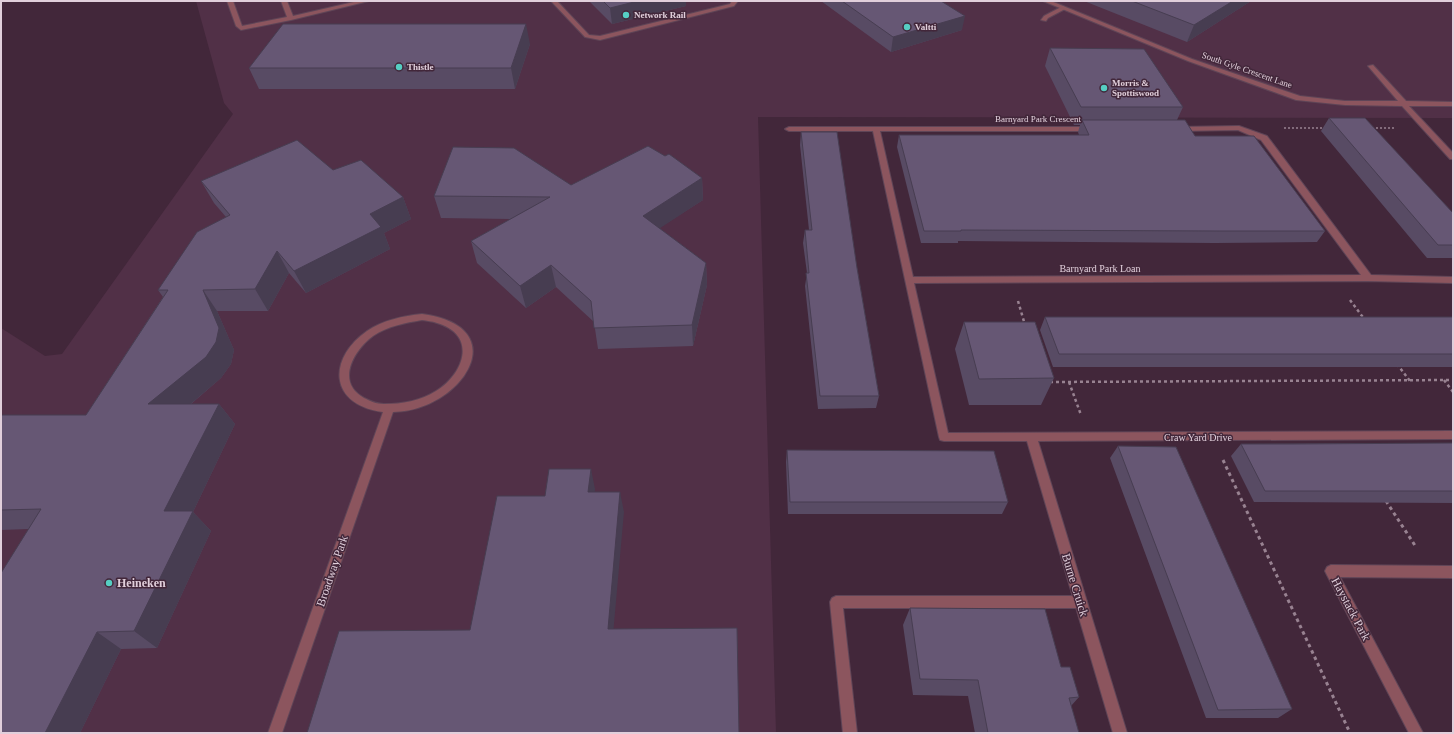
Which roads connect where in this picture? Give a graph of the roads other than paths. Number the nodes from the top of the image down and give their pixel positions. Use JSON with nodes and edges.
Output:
{"nodes":[{"id":1,"x":230,"y":1,"type":"edge"},
{"id":2,"x":284,"y":1,"type":"edge"},
{"id":3,"x":366,"y":1,"type":"edge"},
{"id":4,"x":554,"y":1,"type":"edge"},
{"id":5,"x":735,"y":1,"type":"edge"},
{"id":6,"x":1046,"y":1,"type":"edge"},
{"id":7,"x":350,"y":3,"type":"edge"},
{"id":8,"x":1063,"y":8,"type":"junction"},
{"id":9,"x":290,"y":18,"type":"junction"},
{"id":10,"x":1044,"y":20,"type":"dead end"},
{"id":11,"x":1371,"y":66,"type":"dead end"},
{"id":12,"x":1403,"y":104,"type":"junction"},
{"id":13,"x":1453,"y":104,"type":"edge"},
{"id":14,"x":789,"y":129,"type":"dead end"},
{"id":15,"x":1097,"y":129,"type":"edge"},
{"id":16,"x":1168,"y":129,"type":"edge"},
{"id":17,"x":876,"y":130,"type":"junction"},
{"id":18,"x":1453,"y":157,"type":"edge"},
{"id":19,"x":1368,"y":278,"type":"junction"},
{"id":20,"x":909,"y":280,"type":"junction"},
{"id":21,"x":1453,"y":280,"type":"edge"},
{"id":22,"x":389,"y":409,"type":"junction"},
{"id":23,"x":1453,"y":435,"type":"edge"},
{"id":24,"x":1031,"y":437,"type":"junction"},
{"id":25,"x":1453,"y":572,"type":"edge"},
{"id":26,"x":1080,"y":602,"type":"junction"},
{"id":27,"x":276,"y":733,"type":"edge"},
{"id":28,"x":850,"y":733,"type":"edge"},
{"id":29,"x":1120,"y":733,"type":"edge"},
{"id":30,"x":1416,"y":733,"type":"edge"}],
"edges":[{"from":1,"to":9,"type":"street"},
{"from":2,"to":9,"type":"street"},
{"from":3,"to":7,"type":"street"},
{"from":4,"to":5,"type":"street"},
{"from":6,"to":8,"type":"street","name":"South Gyle Crescent Lane"},
{"from":7,"to":9,"type":"street"},
{"from":8,"to":10,"type":"street"},
{"from":8,"to":12,"type":"street","name":"South Gyle Crescent Lane"},
{"from":11,"to":12,"type":"street"},
{"from":12,"to":13,"type":"street","name":"South Gyle Crescent Lane"},
{"from":12,"to":18,"type":"street"},
{"from":14,"to":17,"type":"street","name":"Barnyard Park Crescent"},
{"from":15,"to":17,"type":"street","name":"Barnyard Park Crescent"},
{"from":16,"to":19,"type":"street"},
{"from":17,"to":20,"type":"street"},
{"from":19,"to":20,"type":"street","name":"Barnyard Park Loan"},
{"from":19,"to":21,"type":"street","name":"Barnyard Park Loan"},
{"from":20,"to":24,"type":"street","name":"Craw Yard Drive"},
{"from":22,"to":22,"type":"street"},
{"from":22,"to":27,"type":"street","name":"Broadway Park"},
{"from":23,"to":24,"type":"street","name":"Craw Yard Drive"},
{"from":24,"to":26,"type":"street","name":"Burne Cruick"},
{"from":25,"to":30,"type":"street","name":"Haystack Park"},
{"from":26,"to":28,"type":"street"},
{"from":26,"to":29,"type":"street","name":"Burne Cruick"}]}
